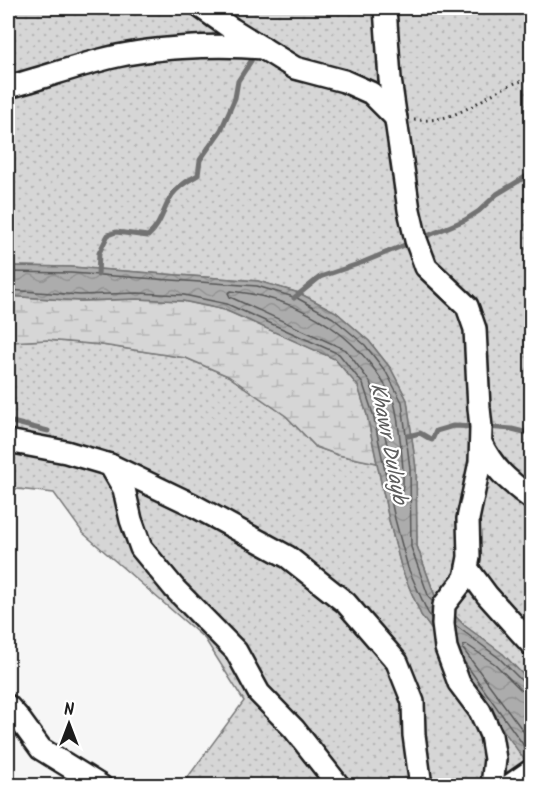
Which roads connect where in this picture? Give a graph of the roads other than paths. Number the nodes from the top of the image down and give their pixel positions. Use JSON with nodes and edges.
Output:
{"nodes":[{"id":1,"x":202,"y":8,"type":"edge"},
{"id":2,"x":386,"y":8,"type":"edge"},
{"id":3,"x":263,"y":48,"type":"junction"},
{"id":4,"x":8,"y":87,"type":"edge"},
{"id":5,"x":396,"y":118,"type":"junction"},
{"id":6,"x":8,"y":441,"type":"edge"},
{"id":7,"x":481,"y":442,"type":"junction"},
{"id":8,"x":110,"y":465,"type":"junction"},
{"id":9,"x":531,"y":499,"type":"edge"},
{"id":10,"x":467,"y":568,"type":"junction"},
{"id":11,"x":531,"y":645,"type":"edge"},
{"id":12,"x":8,"y":706,"type":"edge"},
{"id":13,"x":101,"y":786,"type":"edge"},
{"id":14,"x":339,"y":786,"type":"edge"},
{"id":15,"x":421,"y":786,"type":"edge"},
{"id":16,"x":492,"y":786,"type":"edge"}],
"edges":[{"from":1,"to":3,"type":"street"},
{"from":2,"to":5,"type":"street"},
{"from":3,"to":4,"type":"street"},
{"from":3,"to":5,"type":"street"},
{"from":5,"to":7,"type":"street"},
{"from":6,"to":8,"type":"street"},
{"from":7,"to":9,"type":"street"},
{"from":7,"to":10,"type":"street"},
{"from":8,"to":14,"type":"street"},
{"from":8,"to":15,"type":"street"},
{"from":10,"to":11,"type":"street"},
{"from":10,"to":16,"type":"street"},
{"from":12,"to":13,"type":"street"}]}
